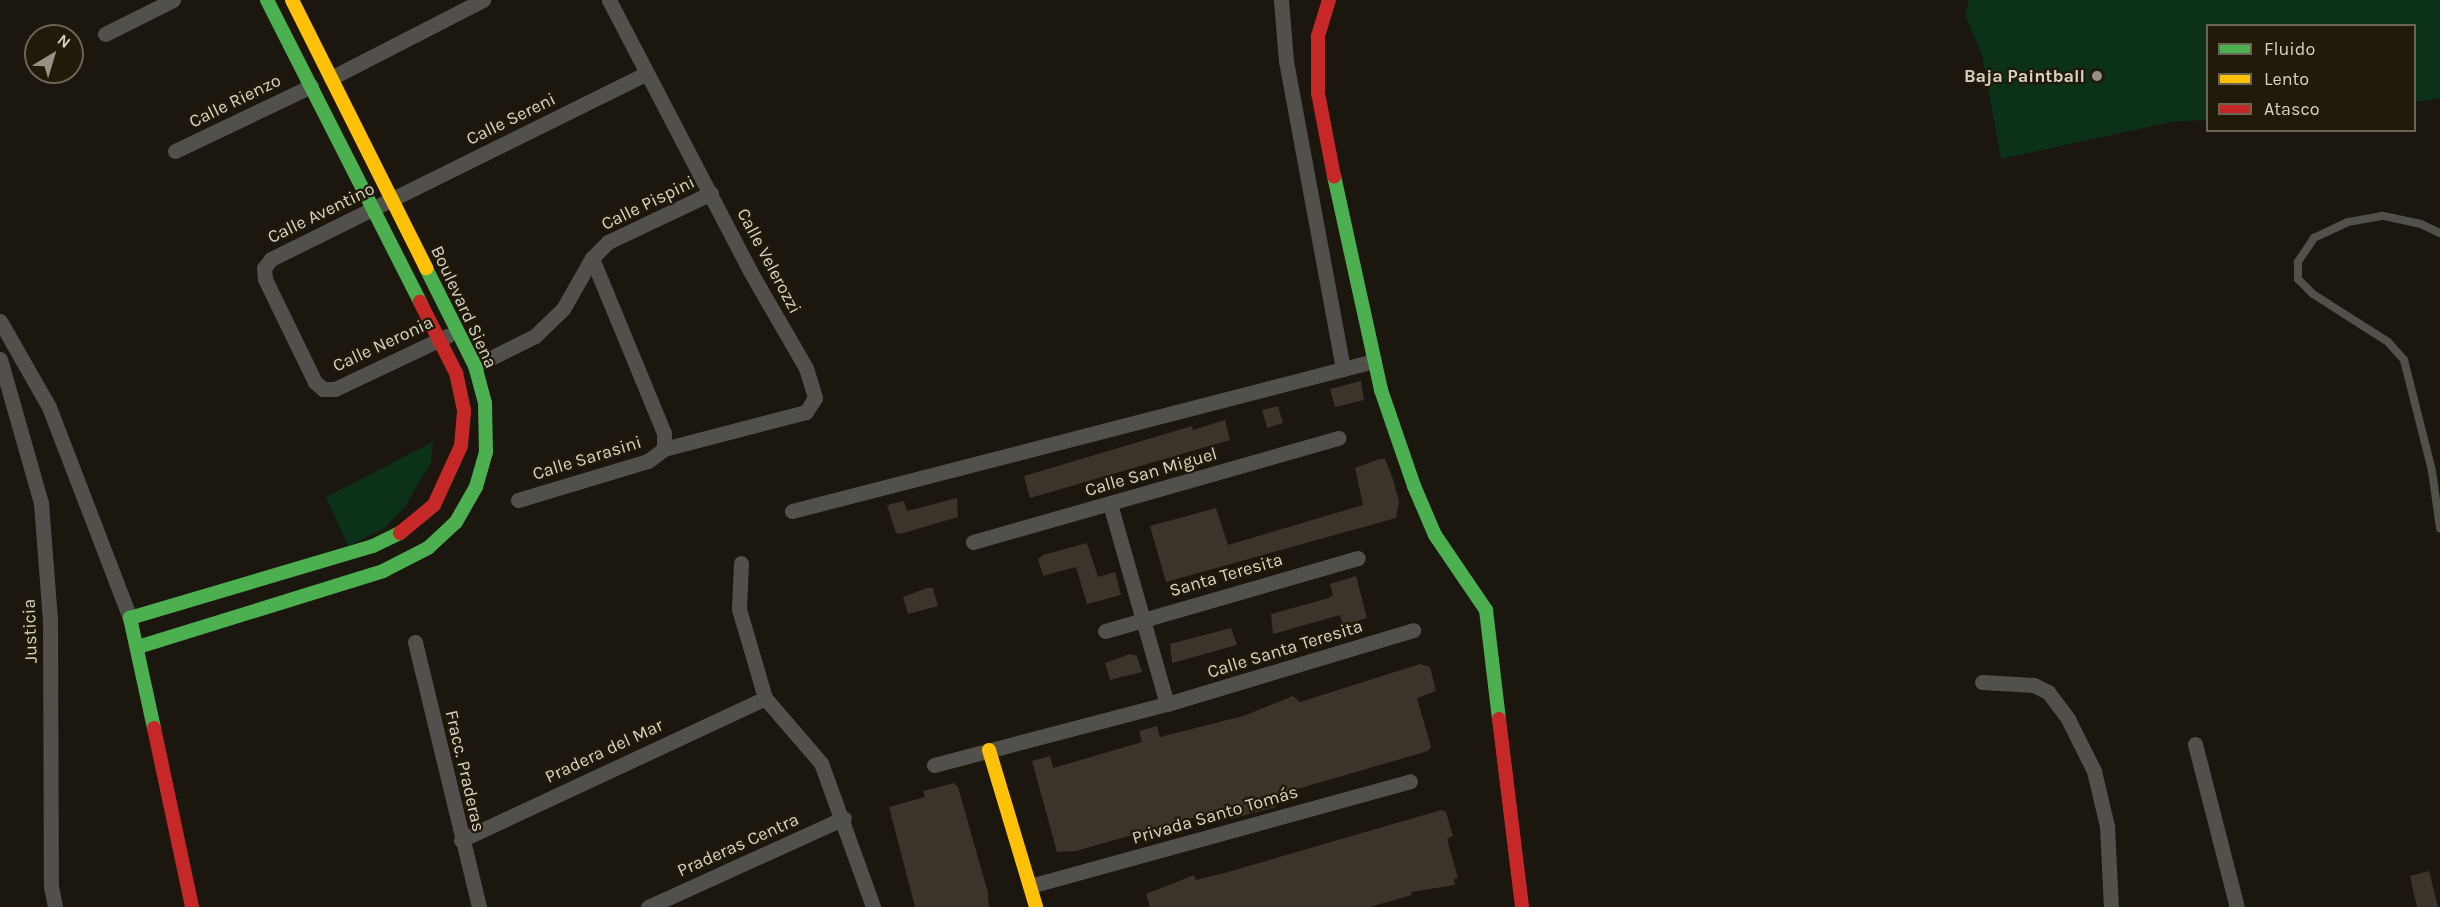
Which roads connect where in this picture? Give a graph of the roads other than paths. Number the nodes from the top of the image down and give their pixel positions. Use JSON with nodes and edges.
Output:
{"nodes":[{"id":1,"x":173,"y":0,"type":"edge"},
{"id":2,"x":267,"y":0,"type":"edge"},
{"id":3,"x":292,"y":0,"type":"edge"},
{"id":4,"x":483,"y":0,"type":"edge"},
{"id":5,"x":609,"y":0,"type":"edge"},
{"id":6,"x":1281,"y":0,"type":"edge"},
{"id":7,"x":1329,"y":0,"type":"edge"},
{"id":8,"x":105,"y":34,"type":"dead end"},
{"id":9,"x":646,"y":74,"type":"junction"},
{"id":10,"x":331,"y":78,"type":"junction"},
{"id":11,"x":311,"y":86,"type":"junction"},
{"id":12,"x":175,"y":151,"type":"dead end"},
{"id":13,"x":711,"y":193,"type":"junction"},
{"id":14,"x":392,"y":200,"type":"junction"},
{"id":15,"x":374,"y":209,"type":"junction"},
{"id":16,"x":2440,"y":233,"type":"edge"},
{"id":17,"x":592,"y":258,"type":"junction"},
{"id":18,"x":0,"y":321,"type":"edge"},
{"id":19,"x":458,"y":330,"type":"junction"},
{"id":20,"x":441,"y":338,"type":"junction"},
{"id":21,"x":0,"y":359,"type":"edge"},
{"id":22,"x":1374,"y":361,"type":"junction"},
{"id":23,"x":475,"y":366,"type":"junction"},
{"id":24,"x":1343,"y":369,"type":"junction"},
{"id":25,"x":323,"y":389,"type":"joint"},
{"id":26,"x":1339,"y":438,"type":"dead end"},
{"id":27,"x":664,"y":449,"type":"junction"},
{"id":28,"x":518,"y":500,"type":"dead end"},
{"id":29,"x":1110,"y":504,"type":"junction"},
{"id":30,"x":792,"y":511,"type":"dead end"},
{"id":31,"x":2440,"y":528,"type":"edge"},
{"id":32,"x":973,"y":542,"type":"dead end"},
{"id":33,"x":1358,"y":558,"type":"dead end"},
{"id":34,"x":741,"y":563,"type":"dead end"},
{"id":35,"x":130,"y":618,"type":"junction"},
{"id":36,"x":1143,"y":619,"type":"junction"},
{"id":37,"x":1413,"y":630,"type":"dead end"},
{"id":38,"x":1105,"y":631,"type":"dead end"},
{"id":39,"x":415,"y":642,"type":"dead end"},
{"id":40,"x":138,"y":647,"type":"junction"},
{"id":41,"x":1982,"y":682,"type":"dead end"},
{"id":42,"x":765,"y":698,"type":"junction"},
{"id":43,"x":1167,"y":704,"type":"junction"},
{"id":44,"x":2195,"y":744,"type":"dead end"},
{"id":45,"x":989,"y":750,"type":"junction"},
{"id":46,"x":934,"y":765,"type":"dead end"},
{"id":47,"x":1410,"y":781,"type":"dead end"},
{"id":48,"x":844,"y":819,"type":"junction"},
{"id":49,"x":461,"y":840,"type":"junction"},
{"id":50,"x":1030,"y":886,"type":"junction"},
{"id":51,"x":55,"y":907,"type":"edge"},
{"id":52,"x":192,"y":907,"type":"edge"},
{"id":53,"x":479,"y":907,"type":"edge"},
{"id":54,"x":648,"y":907,"type":"edge"},
{"id":55,"x":873,"y":907,"type":"edge"},
{"id":56,"x":1036,"y":907,"type":"edge"},
{"id":57,"x":1522,"y":907,"type":"edge"},
{"id":58,"x":2111,"y":907,"type":"edge"},
{"id":59,"x":2237,"y":907,"type":"edge"}],
"edges":[{"from":1,"to":8,"type":"street"},
{"from":2,"to":11,"type":"street","name":"Boulevard Siena"},
{"from":3,"to":10,"type":"street","name":"Boulevard Siena"},
{"from":4,"to":10,"type":"street"},
{"from":5,"to":9,"type":"street","name":"Calle Velerozzi"},
{"from":6,"to":24,"type":"street"},
{"from":7,"to":22,"type":"street"},
{"from":9,"to":13,"type":"street","name":"Calle Velerozzi"},
{"from":9,"to":14,"type":"street","name":"Calle Sereni"},
{"from":10,"to":14,"type":"street","name":"Boulevard Siena"},
{"from":11,"to":12,"type":"street","name":"Calle Rienzo"},
{"from":11,"to":15,"type":"street","name":"Boulevard Siena"},
{"from":13,"to":17,"type":"street","name":"Calle Pispini"},
{"from":13,"to":27,"type":"street","name":"Calle Velerozzi"},
{"from":14,"to":15,"type":"street","name":"Calle Aventino"},
{"from":14,"to":19,"type":"street","name":"Boulevard Siena"},
{"from":15,"to":20,"type":"street","name":"Boulevard Siena"},
{"from":15,"to":25,"type":"street","name":"Calle Aventino"},
{"from":16,"to":31,"type":"lane"},
{"from":17,"to":23,"type":"street","name":"Calle Pispini"},
{"from":17,"to":27,"type":"street"},
{"from":18,"to":35,"type":"street"},
{"from":19,"to":20,"type":"street","name":"Calle Neronia"},
{"from":19,"to":23,"type":"street","name":"Boulevard Siena"},
{"from":20,"to":25,"type":"street","name":"Calle Neronia"},
{"from":20,"to":35,"type":"street","name":"Boulevard Siena"},
{"from":21,"to":51,"type":"street","name":"Justicia"},
{"from":22,"to":24,"type":"street"},
{"from":22,"to":57,"type":"street"},
{"from":23,"to":40,"type":"street","name":"Boulevard Siena"},
{"from":24,"to":30,"type":"street"},
{"from":26,"to":29,"type":"street","name":"Calle San Miguel"},
{"from":27,"to":28,"type":"street","name":"Calle Sarasini"},
{"from":29,"to":32,"type":"street","name":"Calle San Miguel"},
{"from":29,"to":36,"type":"street"},
{"from":33,"to":36,"type":"street","name":"Santa Teresita"},
{"from":34,"to":42,"type":"street"},
{"from":35,"to":40,"type":"street"},
{"from":36,"to":38,"type":"street","name":"Santa Teresita"},
{"from":36,"to":43,"type":"street"},
{"from":37,"to":43,"type":"street","name":"Calle Santa Teresita"},
{"from":39,"to":49,"type":"street","name":"Fracc. Praderas"},
{"from":40,"to":52,"type":"street"},
{"from":41,"to":58,"type":"street"},
{"from":42,"to":48,"type":"street"},
{"from":42,"to":49,"type":"street","name":"Pradera del Mar"},
{"from":43,"to":45,"type":"street","name":"Calle Santa Teresita"},
{"from":44,"to":59,"type":"street"},
{"from":45,"to":46,"type":"street","name":"Calle Santa Teresita"},
{"from":45,"to":50,"type":"street"},
{"from":47,"to":50,"type":"street","name":"Privada Santo Tomás"},
{"from":48,"to":54,"type":"street","name":"Praderas Centra"},
{"from":48,"to":55,"type":"street"},
{"from":49,"to":53,"type":"street","name":"Fracc. Praderas"},
{"from":50,"to":56,"type":"street"}]}
